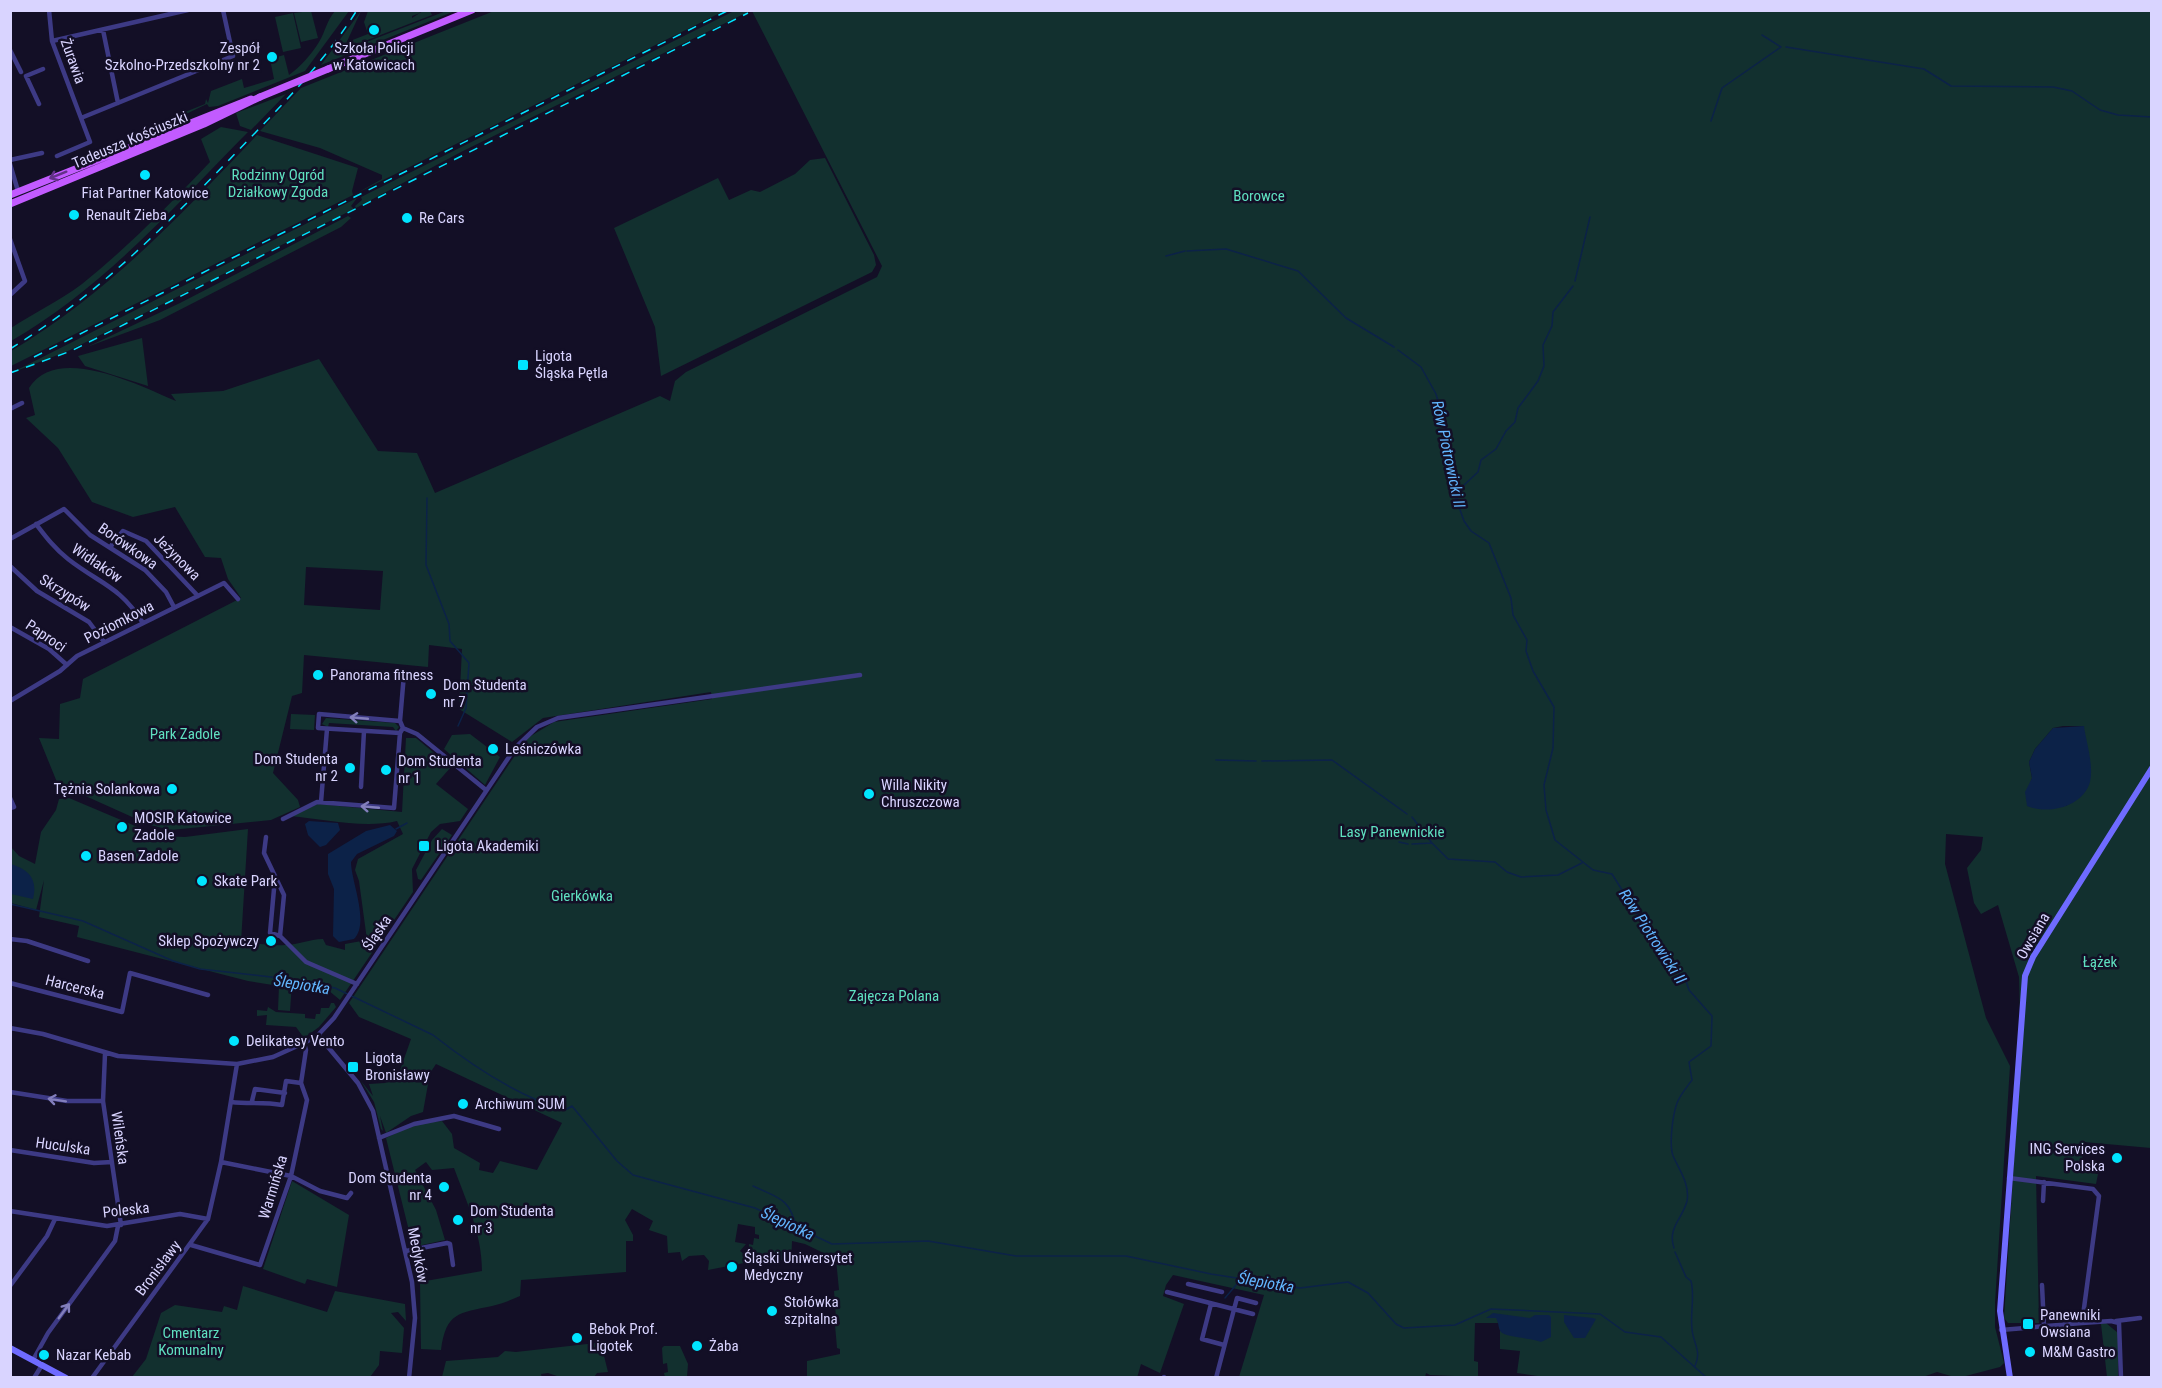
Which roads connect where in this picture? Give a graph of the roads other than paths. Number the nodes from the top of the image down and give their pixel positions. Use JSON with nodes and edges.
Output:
{"nodes":[{"id":1,"x":48,"y":10,"type":"edge"},
{"id":2,"x":188,"y":10,"type":"edge"},
{"id":3,"x":223,"y":10,"type":"edge"},
{"id":4,"x":472,"y":10,"type":"edge"},
{"id":5,"x":103,"y":30,"type":"junction"},
{"id":6,"x":52,"y":41,"type":"junction"},
{"id":7,"x":10,"y":50,"type":"edge"},
{"id":8,"x":43,"y":69,"type":"dead end"},
{"id":9,"x":21,"y":72,"type":"dead end"},
{"id":10,"x":260,"y":97,"type":"junction"},
{"id":11,"x":118,"y":103,"type":"junction"},
{"id":12,"x":39,"y":104,"type":"dead end"},
{"id":13,"x":81,"y":118,"type":"junction"},
{"id":14,"x":42,"y":153,"type":"dead end"},
{"id":15,"x":57,"y":156,"type":"dead end"},
{"id":16,"x":10,"y":162,"type":"edge"},
{"id":17,"x":18,"y":191,"type":"junction"},
{"id":18,"x":10,"y":195,"type":"edge"},
{"id":19,"x":10,"y":204,"type":"edge"},
{"id":20,"x":10,"y":239,"type":"edge"},
{"id":21,"x":10,"y":295,"type":"edge"},
{"id":22,"x":22,"y":403,"type":"dead end"},
{"id":23,"x":10,"y":409,"type":"edge"},
{"id":24,"x":36,"y":524,"type":"junction"},
{"id":25,"x":10,"y":539,"type":"edge"},
{"id":26,"x":111,"y":546,"type":"junction"},
{"id":27,"x":10,"y":566,"type":"edge"},
{"id":28,"x":198,"y":596,"type":"junction"},
{"id":29,"x":238,"y":600,"type":"dead end"},
{"id":30,"x":174,"y":607,"type":"junction"},
{"id":31,"x":143,"y":623,"type":"junction"},
{"id":32,"x":10,"y":627,"type":"edge"},
{"id":33,"x":104,"y":642,"type":"junction"},
{"id":34,"x":67,"y":665,"type":"junction"},
{"id":35,"x":404,"y":674,"type":"dead end"},
{"id":36,"x":860,"y":675,"type":"dead end"},
{"id":37,"x":10,"y":701,"type":"edge"},
{"id":38,"x":400,"y":721,"type":"junction"},
{"id":39,"x":327,"y":729,"type":"junction"},
{"id":40,"x":402,"y":730,"type":"junction"},
{"id":41,"x":364,"y":731,"type":"junction"},
{"id":42,"x":2151,"y":768,"type":"edge"},
{"id":43,"x":361,"y":787,"type":"dead end"},
{"id":44,"x":486,"y":790,"type":"junction"},
{"id":45,"x":10,"y":798,"type":"edge"},
{"id":46,"x":319,"y":802,"type":"junction"},
{"id":47,"x":12,"y":808,"type":"edge"},
{"id":48,"x":283,"y":819,"type":"dead end"},
{"id":49,"x":266,"y":837,"type":"dead end"},
{"id":50,"x":276,"y":876,"type":"junction"},
{"id":51,"x":280,"y":936,"type":"junction"},
{"id":52,"x":10,"y":939,"type":"edge"},
{"id":53,"x":88,"y":961,"type":"dead end"},
{"id":54,"x":10,"y":983,"type":"edge"},
{"id":55,"x":357,"y":984,"type":"junction"},
{"id":56,"x":208,"y":995,"type":"dead end"},
{"id":57,"x":10,"y":1028,"type":"edge"},
{"id":58,"x":318,"y":1035,"type":"junction"},
{"id":59,"x":304,"y":1043,"type":"junction"},
{"id":60,"x":105,"y":1053,"type":"junction"},
{"id":61,"x":237,"y":1064,"type":"junction"},
{"id":62,"x":301,"y":1083,"type":"junction"},
{"id":63,"x":10,"y":1092,"type":"edge"},
{"id":64,"x":285,"y":1093,"type":"junction"},
{"id":65,"x":103,"y":1101,"type":"junction"},
{"id":66,"x":252,"y":1101,"type":"junction"},
{"id":67,"x":231,"y":1102,"type":"junction"},
{"id":68,"x":499,"y":1129,"type":"dead end"},
{"id":69,"x":379,"y":1138,"type":"junction"},
{"id":70,"x":10,"y":1150,"type":"edge"},
{"id":71,"x":112,"y":1162,"type":"junction"},
{"id":72,"x":221,"y":1162,"type":"junction"},
{"id":73,"x":291,"y":1176,"type":"junction"},
{"id":74,"x":2009,"y":1178,"type":"junction"},
{"id":75,"x":2044,"y":1182,"type":"junction"},
{"id":76,"x":351,"y":1193,"type":"dead end"},
{"id":77,"x":2043,"y":1201,"type":"dead end"},
{"id":78,"x":10,"y":1211,"type":"edge"},
{"id":79,"x":55,"y":1218,"type":"junction"},
{"id":80,"x":208,"y":1219,"type":"junction"},
{"id":81,"x":120,"y":1226,"type":"junction"},
{"id":82,"x":191,"y":1245,"type":"junction"},
{"id":83,"x":406,"y":1251,"type":"junction"},
{"id":84,"x":453,"y":1265,"type":"dead end"},
{"id":85,"x":1188,"y":1284,"type":"dead end"},
{"id":86,"x":10,"y":1286,"type":"edge"},
{"id":87,"x":1195,"y":1286,"type":"junction"},
{"id":88,"x":2042,"y":1286,"type":"dead end"},
{"id":89,"x":1167,"y":1292,"type":"dead end"},
{"id":90,"x":1222,"y":1292,"type":"dead end"},
{"id":91,"x":1192,"y":1299,"type":"junction"},
{"id":92,"x":1256,"y":1303,"type":"dead end"},
{"id":93,"x":1211,"y":1304,"type":"junction"},
{"id":94,"x":1233,"y":1309,"type":"junction"},
{"id":95,"x":1253,"y":1314,"type":"dead end"},
{"id":96,"x":2140,"y":1318,"type":"dead end"},
{"id":97,"x":2118,"y":1322,"type":"junction"},
{"id":98,"x":2082,"y":1323,"type":"junction"},
{"id":99,"x":2044,"y":1326,"type":"junction"},
{"id":100,"x":2001,"y":1330,"type":"junction"},
{"id":101,"x":1224,"y":1345,"type":"junction"},
{"id":102,"x":10,"y":1348,"type":"edge"},
{"id":103,"x":33,"y":1360,"type":"junction"},
{"id":104,"x":42,"y":1365,"type":"junction"},
{"id":105,"x":34,"y":1377,"type":"edge"},
{"id":106,"x":66,"y":1377,"type":"edge"},
{"id":107,"x":92,"y":1377,"type":"edge"},
{"id":108,"x":409,"y":1377,"type":"edge"},
{"id":109,"x":1216,"y":1377,"type":"edge"},
{"id":110,"x":2010,"y":1377,"type":"edge"},
{"id":111,"x":2121,"y":1377,"type":"edge"}],
"edges":[{"from":1,"to":6,"type":"street","name":"Żurawia"},
{"from":2,"to":5,"type":"street"},
{"from":3,"to":11,"type":"street"},
{"from":4,"to":10,"type":"main road","name":"Tadeusza Kościuszki","bridge":true},
{"from":5,"to":6,"type":"street"},
{"from":5,"to":11,"type":"street"},
{"from":6,"to":13,"type":"street","name":"Żurawia"},
{"from":7,"to":9,"type":"street"},
{"from":8,"to":12,"type":"street"},
{"from":10,"to":17,"type":"main road","name":"Tadeusza Kościuszki","one_way":true},
{"from":10,"to":19,"type":"main road","name":"Tadeusza Kościuszki"},
{"from":11,"to":13,"type":"street"},
{"from":13,"to":15,"type":"street","name":"Żurawia"},
{"from":14,"to":16,"type":"street"},
{"from":16,"to":17,"type":"street"},
{"from":17,"to":18,"type":"main road","name":"Tadeusza Kościuszki"},
{"from":20,"to":21,"type":"street"},
{"from":22,"to":23,"type":"street"},
{"from":24,"to":25,"type":"street"},
{"from":24,"to":26,"type":"street","name":"Borówkowa"},
{"from":24,"to":31,"type":"street","name":"Widłaków"},
{"from":26,"to":28,"type":"street","name":"Jeżynowa"},
{"from":26,"to":30,"type":"street","name":"Borówkowa"},
{"from":27,"to":33,"type":"street","name":"Skrzypów"},
{"from":28,"to":29,"type":"street","name":"Poziomkowa"},
{"from":28,"to":30,"type":"street","name":"Poziomkowa"},
{"from":30,"to":31,"type":"street","name":"Poziomkowa"},
{"from":31,"to":33,"type":"street","name":"Poziomkowa"},
{"from":32,"to":34,"type":"street","name":"Paproci"},
{"from":33,"to":34,"type":"street","name":"Poziomkowa"},
{"from":34,"to":37,"type":"street","name":"Poziomkowa"},
{"from":35,"to":38,"type":"street"},
{"from":36,"to":44,"type":"street","name":"Śląska"},
{"from":38,"to":39,"type":"street","one_way":true},
{"from":38,"to":40,"type":"street"},
{"from":39,"to":41,"type":"street"},
{"from":39,"to":46,"type":"street"},
{"from":40,"to":41,"type":"street"},
{"from":40,"to":44,"type":"street"},
{"from":40,"to":46,"type":"street","one_way":true},
{"from":41,"to":43,"type":"street"},
{"from":42,"to":74,"type":"street","name":"Owsiana"},
{"from":44,"to":55,"type":"street","name":"Śląska"},
{"from":45,"to":47,"type":"street"},
{"from":46,"to":48,"type":"street"},
{"from":49,"to":50,"type":"street"},
{"from":50,"to":51,"type":"street"},
{"from":50,"to":51,"type":"street"},
{"from":51,"to":55,"type":"street"},
{"from":52,"to":53,"type":"street"},
{"from":54,"to":56,"type":"street","name":"Harcerska"},
{"from":55,"to":58,"type":"street","name":"Śląska"},
{"from":57,"to":60,"type":"street","name":"Śląska"},
{"from":58,"to":59,"type":"street","name":"Śląska"},
{"from":58,"to":69,"type":"street","name":"Medyków"},
{"from":59,"to":61,"type":"street","name":"Śląska"},
{"from":59,"to":62,"type":"street","name":"Warmińska"},
{"from":60,"to":61,"type":"street","name":"Śląska"},
{"from":60,"to":65,"type":"street","name":"Wileńska"},
{"from":61,"to":67,"type":"street","name":"Bronisławy"},
{"from":62,"to":64,"type":"street"},
{"from":62,"to":73,"type":"street","name":"Warmińska"},
{"from":65,"to":63,"type":"street","one_way":true},
{"from":64,"to":66,"type":"street"},
{"from":64,"to":66,"type":"street"},
{"from":65,"to":71,"type":"street","name":"Wileńska"},
{"from":66,"to":67,"type":"street"},
{"from":67,"to":72,"type":"street","name":"Bronisławy"},
{"from":68,"to":69,"type":"street"},
{"from":69,"to":83,"type":"street","name":"Medyków"},
{"from":70,"to":71,"type":"street","name":"Huculska"},
{"from":71,"to":81,"type":"street","name":"Wileńska"},
{"from":72,"to":73,"type":"street"},
{"from":72,"to":80,"type":"street","name":"Bronisławy"},
{"from":73,"to":76,"type":"street"},
{"from":73,"to":82,"type":"street","name":"Warmińska"},
{"from":74,"to":75,"type":"street"},
{"from":74,"to":100,"type":"street","name":"Owsiana"},
{"from":75,"to":77,"type":"street"},
{"from":75,"to":98,"type":"street"},
{"from":78,"to":79,"type":"street","name":"Poleska"},
{"from":79,"to":81,"type":"street","name":"Poleska"},
{"from":79,"to":86,"type":"street"},
{"from":80,"to":81,"type":"street","name":"Poleska"},
{"from":80,"to":82,"type":"street","name":"Bronisławy"},
{"from":103,"to":81,"type":"street","one_way":true},
{"from":82,"to":107,"type":"street","name":"Bronisławy"},
{"from":83,"to":84,"type":"street"},
{"from":83,"to":108,"type":"street","name":"Medyków"},
{"from":85,"to":87,"type":"street"},
{"from":87,"to":90,"type":"street"},
{"from":87,"to":91,"type":"street"},
{"from":88,"to":99,"type":"street"},
{"from":89,"to":91,"type":"street"},
{"from":91,"to":93,"type":"street"},
{"from":92,"to":94,"type":"street"},
{"from":93,"to":94,"type":"street"},
{"from":93,"to":101,"type":"street"},
{"from":94,"to":95,"type":"street"},
{"from":94,"to":101,"type":"street"},
{"from":96,"to":97,"type":"street"},
{"from":97,"to":98,"type":"street"},
{"from":97,"to":111,"type":"street"},
{"from":98,"to":99,"type":"street"},
{"from":99,"to":100,"type":"street"},
{"from":100,"to":110,"type":"street","name":"Owsiana"},
{"from":101,"to":109,"type":"street"},
{"from":102,"to":103,"type":"street"},
{"from":103,"to":104,"type":"street"},
{"from":104,"to":105,"type":"street"},
{"from":104,"to":106,"type":"street"}]}
